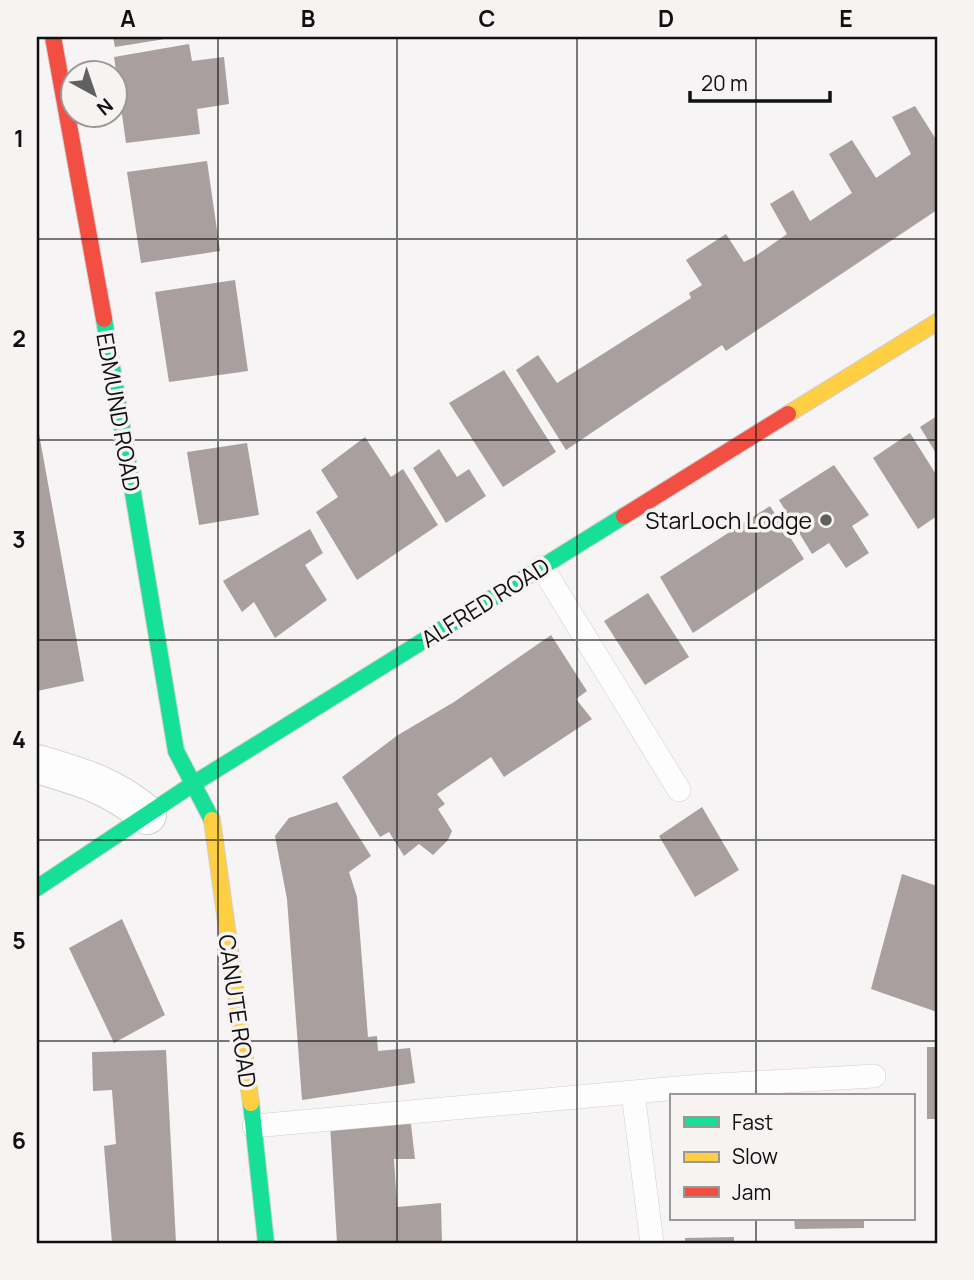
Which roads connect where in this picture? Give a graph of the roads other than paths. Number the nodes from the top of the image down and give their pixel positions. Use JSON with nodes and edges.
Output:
{"nodes":[{"id":1,"x":53,"y":37,"type":"edge"},
{"id":2,"x":937,"y":322,"type":"edge"},
{"id":3,"x":542,"y":567,"type":"junction"},
{"id":4,"x":37,"y":764,"type":"edge"},
{"id":5,"x":193,"y":784,"type":"junction"},
{"id":6,"x":679,"y":790,"type":"dead end"},
{"id":7,"x":147,"y":815,"type":"junction"},
{"id":8,"x":37,"y":888,"type":"edge"},
{"id":9,"x":874,"y":1076,"type":"dead end"},
{"id":10,"x":633,"y":1093,"type":"junction"},
{"id":11,"x":254,"y":1126,"type":"junction"},
{"id":12,"x":266,"y":1243,"type":"edge"},
{"id":13,"x":652,"y":1243,"type":"edge"}],
"edges":[{"from":1,"to":5,"type":"street","name":"EDMUND ROAD"},
{"from":2,"to":3,"type":"street","name":"ALFRED ROAD"},
{"from":3,"to":5,"type":"street","name":"ALFRED ROAD"},
{"from":3,"to":6,"type":"lane"},
{"from":4,"to":7,"type":"street"},
{"from":5,"to":7,"type":"street","name":"ALFRED ROAD"},
{"from":5,"to":11,"type":"street","name":"CANUTE ROAD"},
{"from":7,"to":8,"type":"street","name":"ALFRED ROAD"},
{"from":9,"to":10,"type":"lane"},
{"from":10,"to":11,"type":"lane"},
{"from":10,"to":13,"type":"lane"},
{"from":11,"to":12,"type":"street","name":"CANUTE ROAD"}]}
